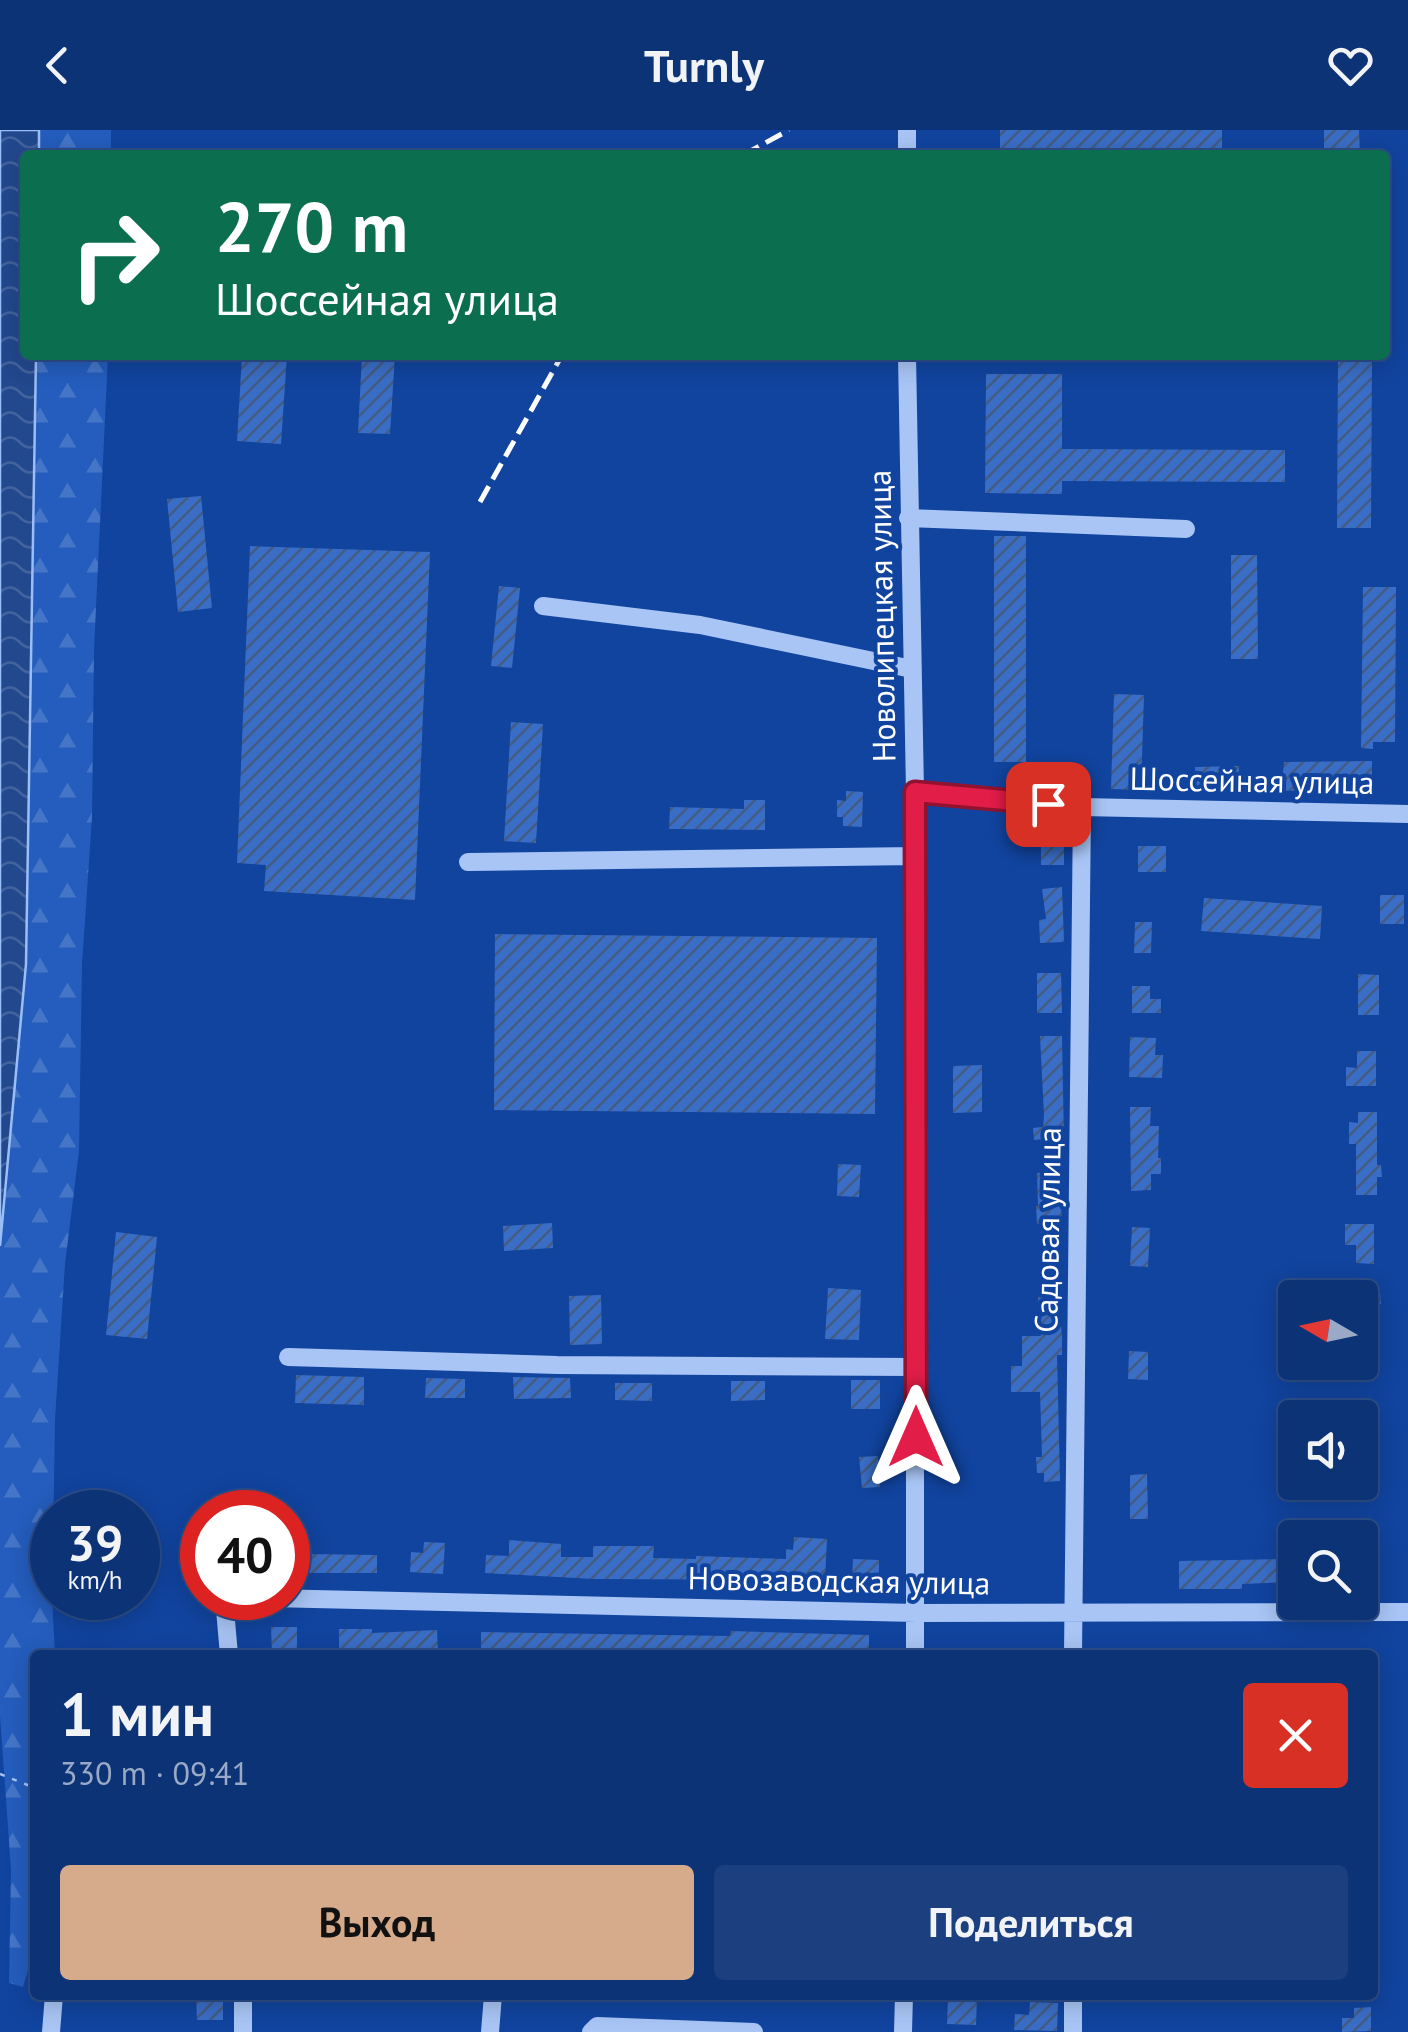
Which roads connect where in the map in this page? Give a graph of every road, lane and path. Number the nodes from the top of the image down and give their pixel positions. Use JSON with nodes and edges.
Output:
{"nodes":[{"id":1,"x":908,"y":360,"type":"edge"},
{"id":2,"x":908,"y":518,"type":"junction"},
{"id":3,"x":1186,"y":529,"type":"dead end"},
{"id":4,"x":543,"y":606,"type":"dead end"},
{"id":5,"x":912,"y":669,"type":"junction"},
{"id":6,"x":915,"y":792,"type":"junction"},
{"id":7,"x":1082,"y":807,"type":"junction"},
{"id":8,"x":1408,"y":814,"type":"edge"},
{"id":9,"x":915,"y":856,"type":"junction"},
{"id":10,"x":468,"y":862,"type":"dead end"},
{"id":11,"x":288,"y":1357,"type":"dead end"},
{"id":12,"x":916,"y":1367,"type":"junction"},
{"id":13,"x":310,"y":1599,"type":"edge"},
{"id":14,"x":917,"y":1612,"type":"junction"},
{"id":15,"x":1408,"y":1612,"type":"edge"},
{"id":16,"x":1073,"y":1613,"type":"junction"},
{"id":17,"x":226,"y":1620,"type":"edge"},
{"id":18,"x":229,"y":1650,"type":"edge"},
{"id":19,"x":915,"y":1650,"type":"edge"},
{"id":20,"x":1073,"y":1650,"type":"edge"},
{"id":21,"x":0,"y":1774,"type":"edge"},
{"id":22,"x":30,"y":1786,"type":"edge"},
{"id":23,"x":54,"y":2000,"type":"edge"},
{"id":24,"x":244,"y":2000,"type":"edge"},
{"id":25,"x":493,"y":2000,"type":"edge"},
{"id":26,"x":904,"y":2000,"type":"edge"},
{"id":27,"x":1073,"y":2000,"type":"edge"},
{"id":28,"x":51,"y":2032,"type":"edge"},
{"id":29,"x":243,"y":2032,"type":"edge"},
{"id":30,"x":490,"y":2032,"type":"edge"},
{"id":31,"x":591,"y":2032,"type":"edge"},
{"id":32,"x":754,"y":2032,"type":"edge"},
{"id":33,"x":903,"y":2032,"type":"edge"},
{"id":34,"x":1073,"y":2032,"type":"edge"}],
"edges":[{"from":1,"to":2,"type":"street","name":"Новолипецкая улица"},
{"from":2,"to":3,"type":"street"},
{"from":2,"to":5,"type":"street","name":"Новолипецкая улица"},
{"from":4,"to":5,"type":"street"},
{"from":5,"to":6,"type":"street","name":"Новолипецкая улица"},
{"from":6,"to":7,"type":"street","name":"Шоссейная улица"},
{"from":6,"to":9,"type":"street","name":"Новолипецкая улица"},
{"from":7,"to":8,"type":"street","name":"Шоссейная улица"},
{"from":7,"to":16,"type":"street","name":"Садовая улица"},
{"from":9,"to":10,"type":"street"},
{"from":9,"to":12,"type":"street","name":"Новолипецкая улица"},
{"from":11,"to":12,"type":"street"},
{"from":12,"to":14,"type":"street","name":"Новолипецкая улица"},
{"from":13,"to":14,"type":"street","name":"Новозаводская улица"},
{"from":14,"to":16,"type":"street","name":"Новозаводская улица"},
{"from":14,"to":19,"type":"street","name":"Новолипецкая улица"},
{"from":15,"to":16,"type":"street","name":"Новозаводская улица"},
{"from":16,"to":20,"type":"street","name":"Садовая улица"},
{"from":17,"to":18,"type":"street"},
{"from":21,"to":22,"type":"path"},
{"from":23,"to":28,"type":"street"},
{"from":24,"to":29,"type":"street"},
{"from":25,"to":30,"type":"street"},
{"from":26,"to":33,"type":"street"},
{"from":27,"to":34,"type":"street"},
{"from":31,"to":32,"type":"street"}]}
